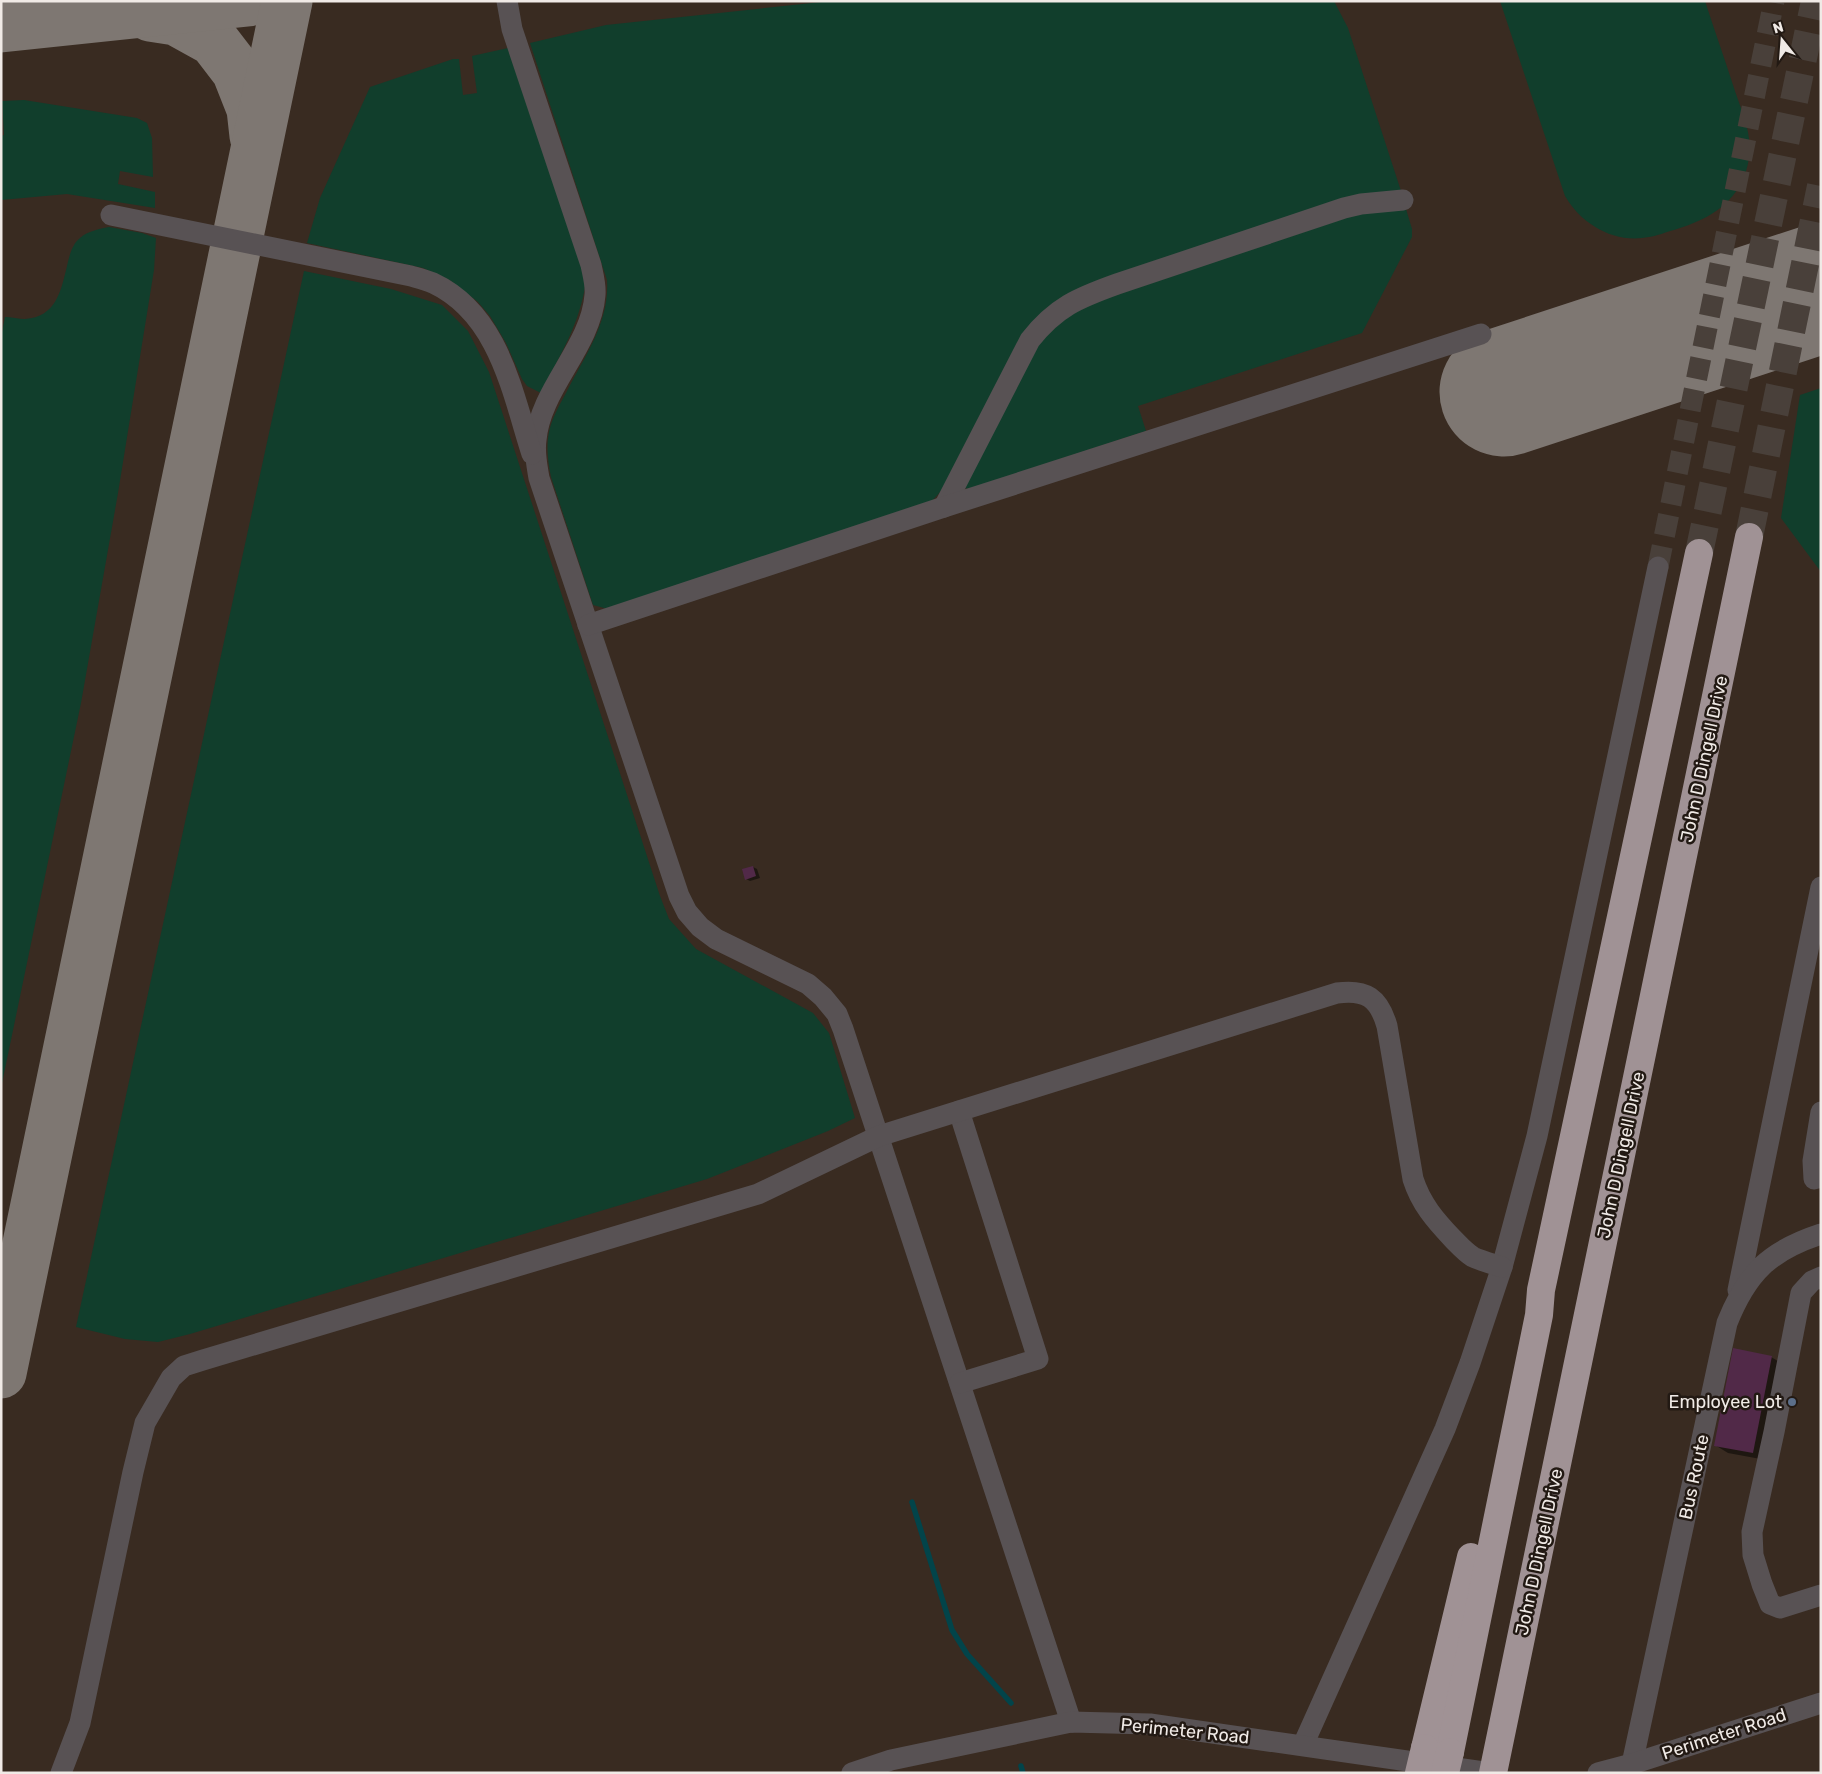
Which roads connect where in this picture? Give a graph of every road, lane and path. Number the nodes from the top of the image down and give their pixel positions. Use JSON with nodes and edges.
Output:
{"nodes":[{"id":1,"x":507,"y":1,"type":"edge"},
{"id":2,"x":1404,"y":200,"type":"dead end"},
{"id":3,"x":111,"y":215,"type":"dead end"},
{"id":4,"x":1481,"y":334,"type":"dead end"},
{"id":5,"x":539,"y":478,"type":"junction"},
{"id":6,"x":944,"y":507,"type":"junction"},
{"id":7,"x":1749,"y":537,"type":"tunnel mouth"},
{"id":8,"x":1699,"y":553,"type":"tunnel mouth"},
{"id":9,"x":1658,"y":567,"type":"tunnel mouth"},
{"id":10,"x":588,"y":625,"type":"junction"},
{"id":11,"x":1821,"y":887,"type":"edge"},
{"id":12,"x":959,"y":1111,"type":"junction"},
{"id":13,"x":1821,"y":1112,"type":"edge"},
{"id":14,"x":879,"y":1136,"type":"junction"},
{"id":15,"x":1821,"y":1177,"type":"edge"},
{"id":16,"x":1821,"y":1234,"type":"edge"},
{"id":17,"x":1502,"y":1267,"type":"junction"},
{"id":18,"x":1821,"y":1276,"type":"edge"},
{"id":19,"x":1735,"y":1302,"type":"junction"},
{"id":20,"x":960,"y":1382,"type":"junction"},
{"id":21,"x":1821,"y":1595,"type":"edge"},
{"id":22,"x":1821,"y":1703,"type":"edge"},
{"id":23,"x":1070,"y":1722,"type":"junction"},
{"id":24,"x":1303,"y":1745,"type":"junction"},
{"id":25,"x":1435,"y":1762,"type":"edge"},
{"id":26,"x":1632,"y":1764,"type":"junction"},
{"id":27,"x":1493,"y":1768,"type":"edge"},
{"id":28,"x":61,"y":1773,"type":"edge"},
{"id":29,"x":852,"y":1773,"type":"edge"},
{"id":30,"x":1598,"y":1773,"type":"edge"}],
"edges":[{"from":1,"to":5,"type":"lane"},
{"from":2,"to":6,"type":"lane"},
{"from":3,"to":5,"type":"lane"},
{"from":4,"to":6,"type":"lane"},
{"from":5,"to":10,"type":"lane"},
{"from":6,"to":10,"type":"lane"},
{"from":7,"to":27,"type":"highway","name":"John D Dingell Drive"},
{"from":8,"to":25,"type":"highway"},
{"from":9,"to":17,"type":"lane"},
{"from":10,"to":14,"type":"lane"},
{"from":11,"to":19,"type":"lane"},
{"from":12,"to":14,"type":"lane"},
{"from":12,"to":17,"type":"lane"},
{"from":12,"to":20,"type":"lane"},
{"from":13,"to":15,"type":"lane"},
{"from":14,"to":20,"type":"lane"},
{"from":14,"to":28,"type":"lane"},
{"from":16,"to":19,"type":"lane","name":"Bus Route"},
{"from":17,"to":24,"type":"lane"},
{"from":18,"to":21,"type":"lane"},
{"from":19,"to":26,"type":"lane","name":"Bus Route"},
{"from":20,"to":23,"type":"lane"},
{"from":22,"to":26,"type":"lane","name":"Perimeter Road"},
{"from":23,"to":24,"type":"lane","name":"Perimeter Road"},
{"from":23,"to":29,"type":"lane","name":"Perimeter Road"},
{"from":24,"to":27,"type":"lane","name":"Perimeter Road"},
{"from":26,"to":30,"type":"lane","name":"Perimeter Road"}]}
